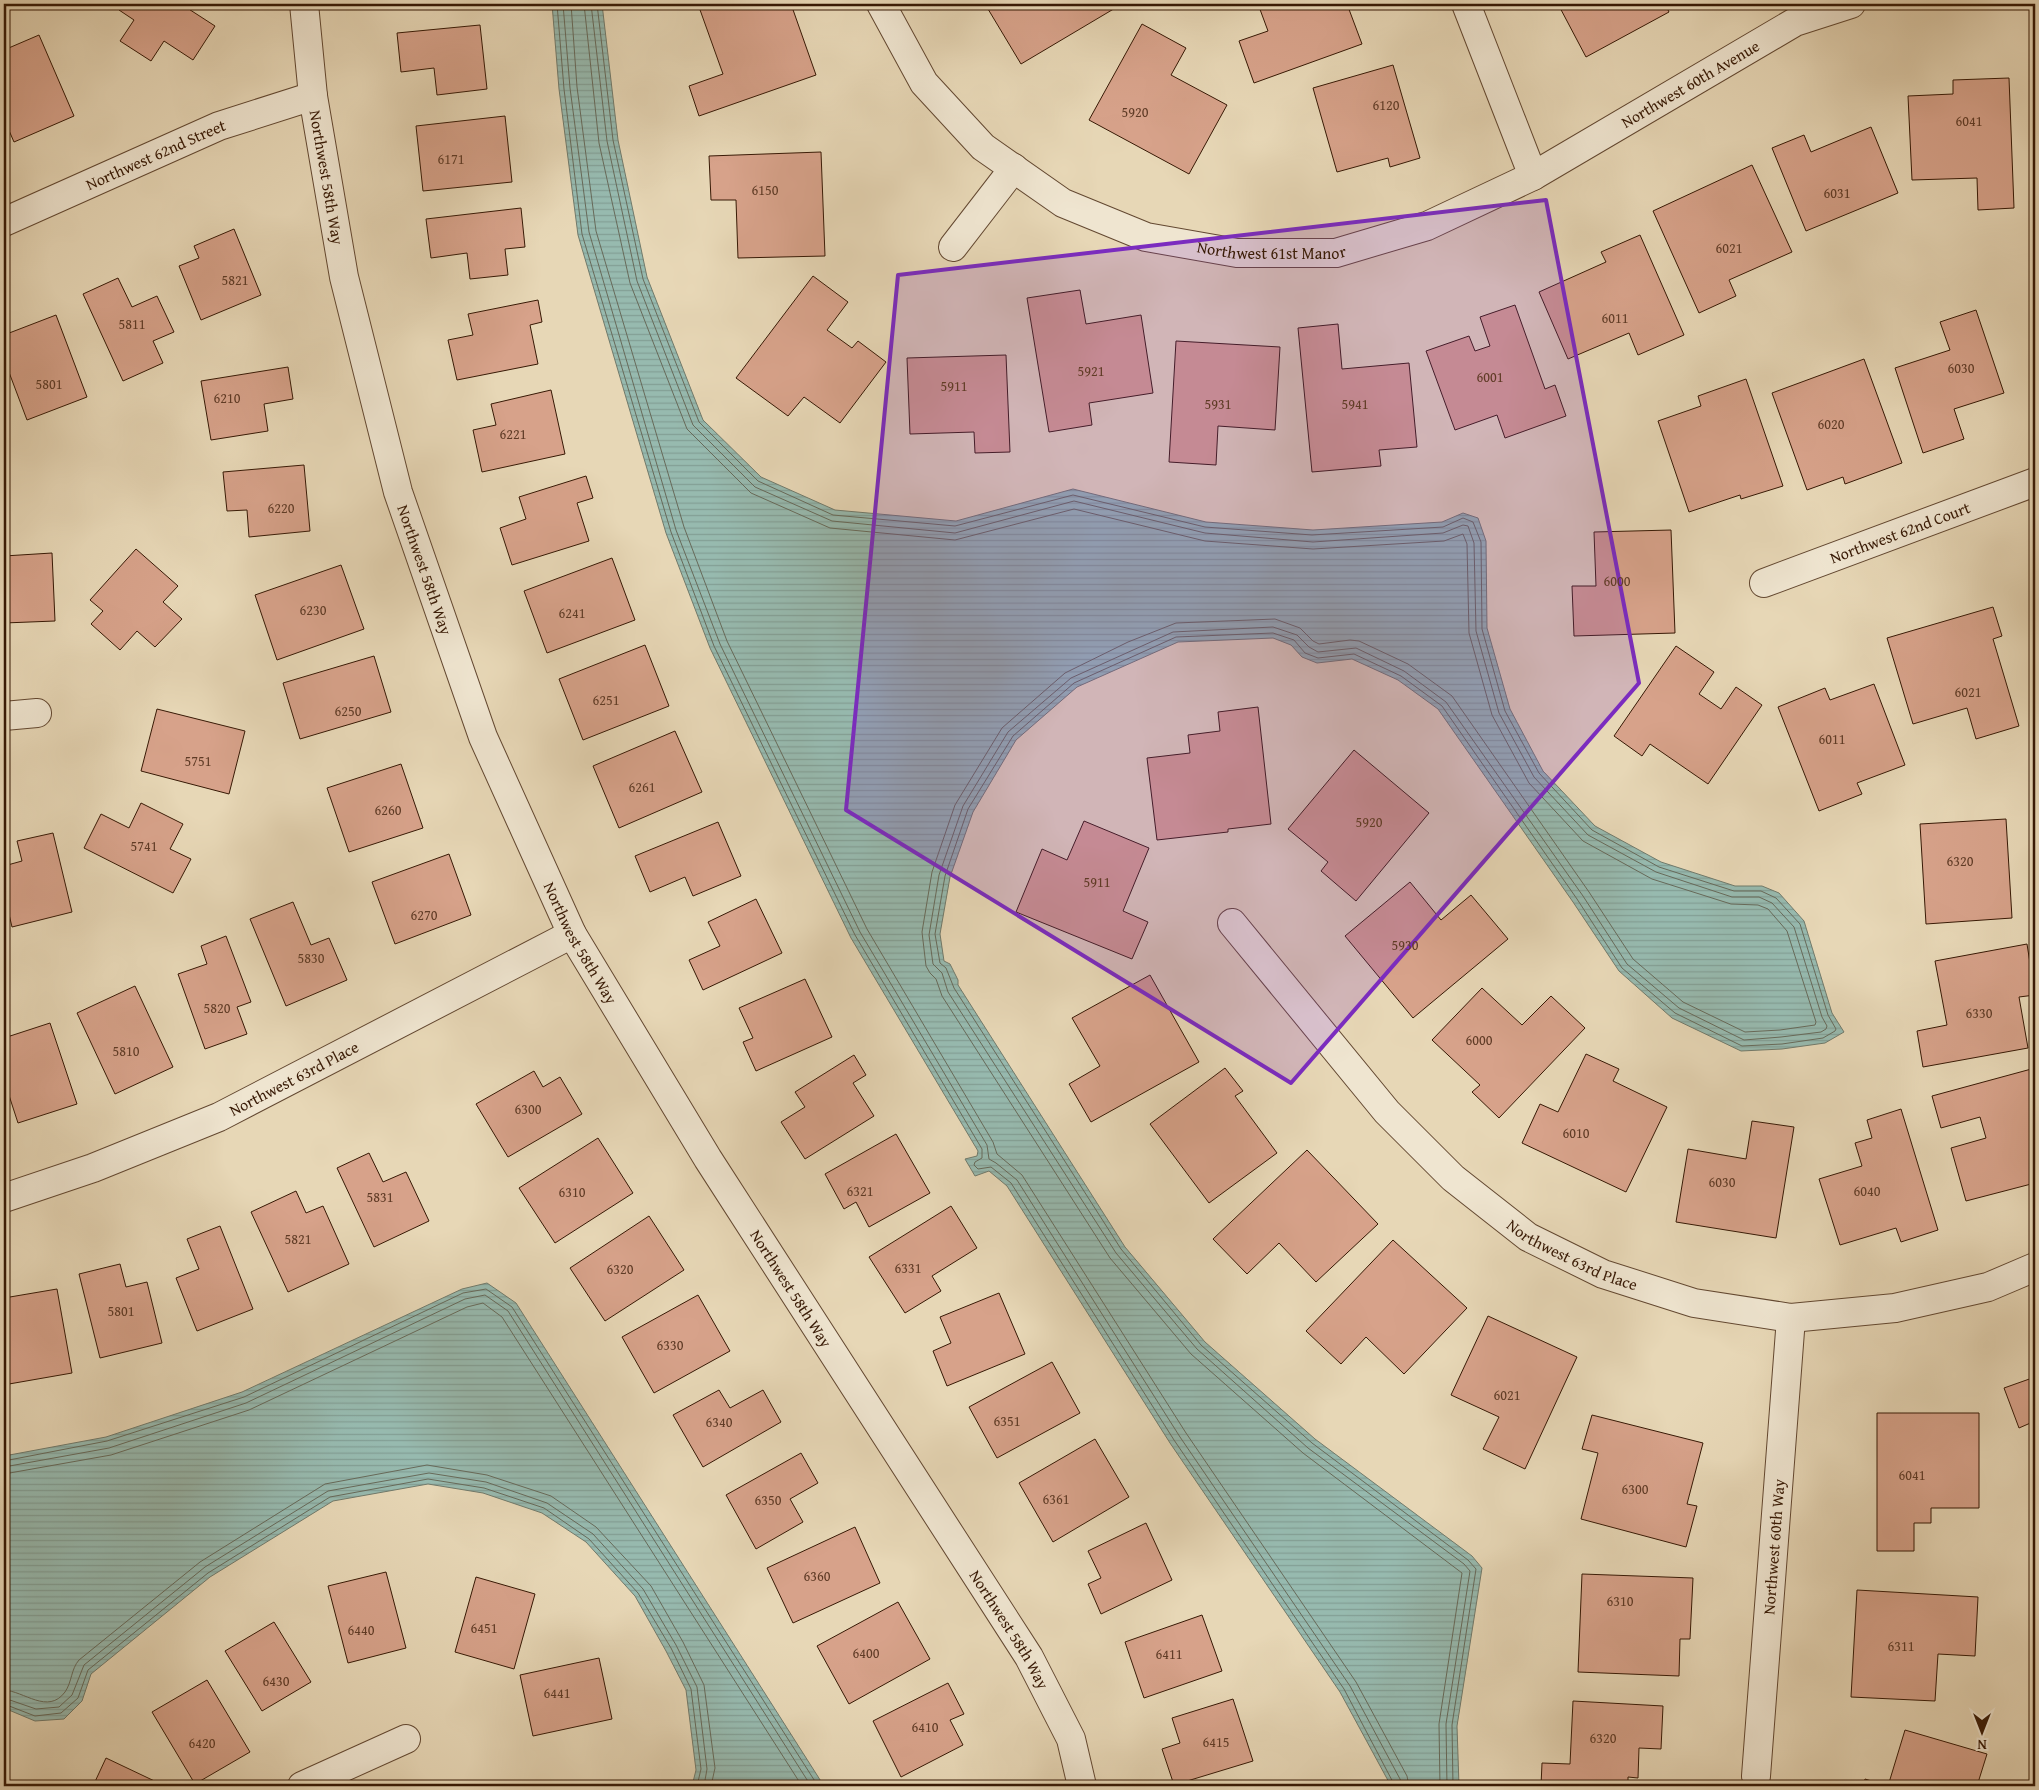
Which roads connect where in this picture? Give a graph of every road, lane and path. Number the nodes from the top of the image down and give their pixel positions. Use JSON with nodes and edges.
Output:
{"nodes":[{"id":1,"x":304,"y":4,"type":"edge"},
{"id":2,"x":880,"y":4,"type":"edge"},
{"id":3,"x":1466,"y":4,"type":"edge"},
{"id":4,"x":1851,"y":4,"type":"edge"},
{"id":5,"x":313,"y":96,"type":"junction"},
{"id":6,"x":1014,"y":168,"type":"junction"},
{"id":7,"x":1534,"y":176,"type":"junction"},
{"id":8,"x":4,"y":222,"type":"edge"},
{"id":9,"x":953,"y":247,"type":"dead end"},
{"id":10,"x":2035,"y":482,"type":"edge"},
{"id":11,"x":1764,"y":583,"type":"dead end"},
{"id":12,"x":37,"y":713,"type":"dead end"},
{"id":13,"x":4,"y":716,"type":"edge"},
{"id":14,"x":1232,"y":923,"type":"dead end"},
{"id":15,"x":572,"y":934,"type":"junction"},
{"id":16,"x":4,"y":1198,"type":"edge"},
{"id":17,"x":2035,"y":1267,"type":"edge"},
{"id":18,"x":1792,"y":1318,"type":"junction"},
{"id":19,"x":406,"y":1739,"type":"dead end"},
{"id":20,"x":1756,"y":1776,"type":"dead end"},
{"id":21,"x":302,"y":1786,"type":"edge"},
{"id":22,"x":1082,"y":1786,"type":"edge"}],
"edges":[{"from":1,"to":5,"type":"street","name":"Northwest 58th Way"},
{"from":2,"to":6,"type":"street","name":"Northwest 61st Manor"},
{"from":3,"to":7,"type":"street"},
{"from":4,"to":7,"type":"street","name":"Northwest 60th Avenue"},
{"from":5,"to":8,"type":"street","name":"Northwest 62nd Street"},
{"from":5,"to":15,"type":"street","name":"Northwest 58th Way"},
{"from":6,"to":7,"type":"street","name":"Northwest 61st Manor"},
{"from":6,"to":9,"type":"street"},
{"from":10,"to":11,"type":"street","name":"Northwest 62nd Court"},
{"from":12,"to":13,"type":"street"},
{"from":14,"to":18,"type":"street","name":"Northwest 63rd Place"},
{"from":15,"to":16,"type":"street","name":"Northwest 63rd Place"},
{"from":15,"to":22,"type":"street","name":"Northwest 58th Way"},
{"from":17,"to":18,"type":"street","name":"Northwest 63rd Place"},
{"from":18,"to":20,"type":"street","name":"Northwest 60th Way"},
{"from":19,"to":21,"type":"street"}]}
